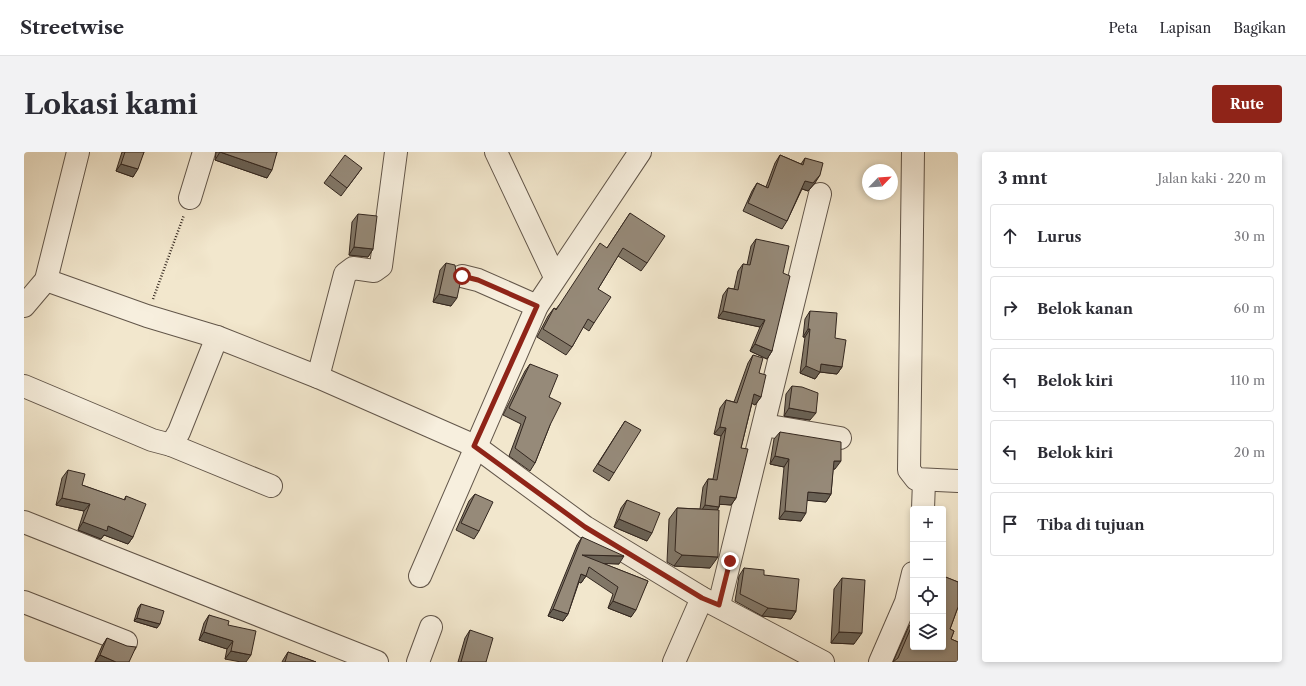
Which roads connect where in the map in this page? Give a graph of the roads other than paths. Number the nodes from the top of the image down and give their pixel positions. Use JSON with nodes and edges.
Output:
{"nodes":[{"id":1,"x":78,"y":152,"type":"edge"},
{"id":2,"x":204,"y":152,"type":"edge"},
{"id":3,"x":396,"y":152,"type":"edge"},
{"id":4,"x":496,"y":152,"type":"edge"},
{"id":5,"x":640,"y":152,"type":"edge"},
{"id":6,"x":913,"y":152,"type":"edge"},
{"id":7,"x":820,"y":194,"type":"dead end"},
{"id":8,"x":190,"y":198,"type":"road end"},
{"id":9,"x":462,"y":276,"type":"dead end"},
{"id":10,"x":555,"y":277,"type":"junction"},
{"id":11,"x":46,"y":280,"type":"junction"},
{"id":12,"x":25,"y":302,"type":"edge"},
{"id":13,"x":537,"y":306,"type":"junction"},
{"id":14,"x":217,"y":337,"type":"junction"},
{"id":15,"x":318,"y":377,"type":"junction"},
{"id":16,"x":24,"y":386,"type":"edge"},
{"id":17,"x":764,"y":425,"type":"junction"},
{"id":18,"x":840,"y":438,"type":"dead end"},
{"id":19,"x":171,"y":445,"type":"junction"},
{"id":20,"x":474,"y":446,"type":"junction"},
{"id":21,"x":924,"y":481,"type":"junction"},
{"id":22,"x":958,"y":481,"type":"edge"},
{"id":23,"x":271,"y":486,"type":"dead end"},
{"id":24,"x":923,"y":506,"type":"edge"},
{"id":25,"x":24,"y":522,"type":"edge"},
{"id":26,"x":420,"y":576,"type":"dead end"},
{"id":27,"x":912,"y":578,"type":"edge"},
{"id":28,"x":711,"y":601,"type":"junction"},
{"id":29,"x":24,"y":602,"type":"edge"},
{"id":30,"x":431,"y":627,"type":"dead end"},
{"id":31,"x":126,"y":642,"type":"dead end"},
{"id":32,"x":377,"y":662,"type":"edge"},
{"id":33,"x":418,"y":662,"type":"edge"},
{"id":34,"x":674,"y":662,"type":"edge"},
{"id":35,"x":823,"y":662,"type":"edge"},
{"id":36,"x":880,"y":662,"type":"edge"}],
"edges":[{"from":1,"to":11,"type":"street"},
{"from":2,"to":8,"type":"street"},
{"from":3,"to":15,"type":"street"},
{"from":4,"to":10,"type":"street"},
{"from":5,"to":10,"type":"street"},
{"from":6,"to":21,"type":"street"},
{"from":7,"to":17,"type":"street"},
{"from":9,"to":13,"type":"street"},
{"from":10,"to":13,"type":"street"},
{"from":11,"to":12,"type":"street"},
{"from":11,"to":14,"type":"street"},
{"from":13,"to":20,"type":"street"},
{"from":14,"to":15,"type":"street"},
{"from":14,"to":19,"type":"street"},
{"from":15,"to":20,"type":"street"},
{"from":16,"to":19,"type":"street"},
{"from":17,"to":18,"type":"street"},
{"from":17,"to":28,"type":"street"},
{"from":19,"to":23,"type":"street"},
{"from":20,"to":26,"type":"street"},
{"from":20,"to":28,"type":"street"},
{"from":21,"to":22,"type":"street"},
{"from":21,"to":24,"type":"street"},
{"from":25,"to":32,"type":"street"},
{"from":27,"to":36,"type":"street"},
{"from":28,"to":34,"type":"street"},
{"from":28,"to":35,"type":"street"},
{"from":29,"to":31,"type":"street"},
{"from":30,"to":33,"type":"street"}]}
